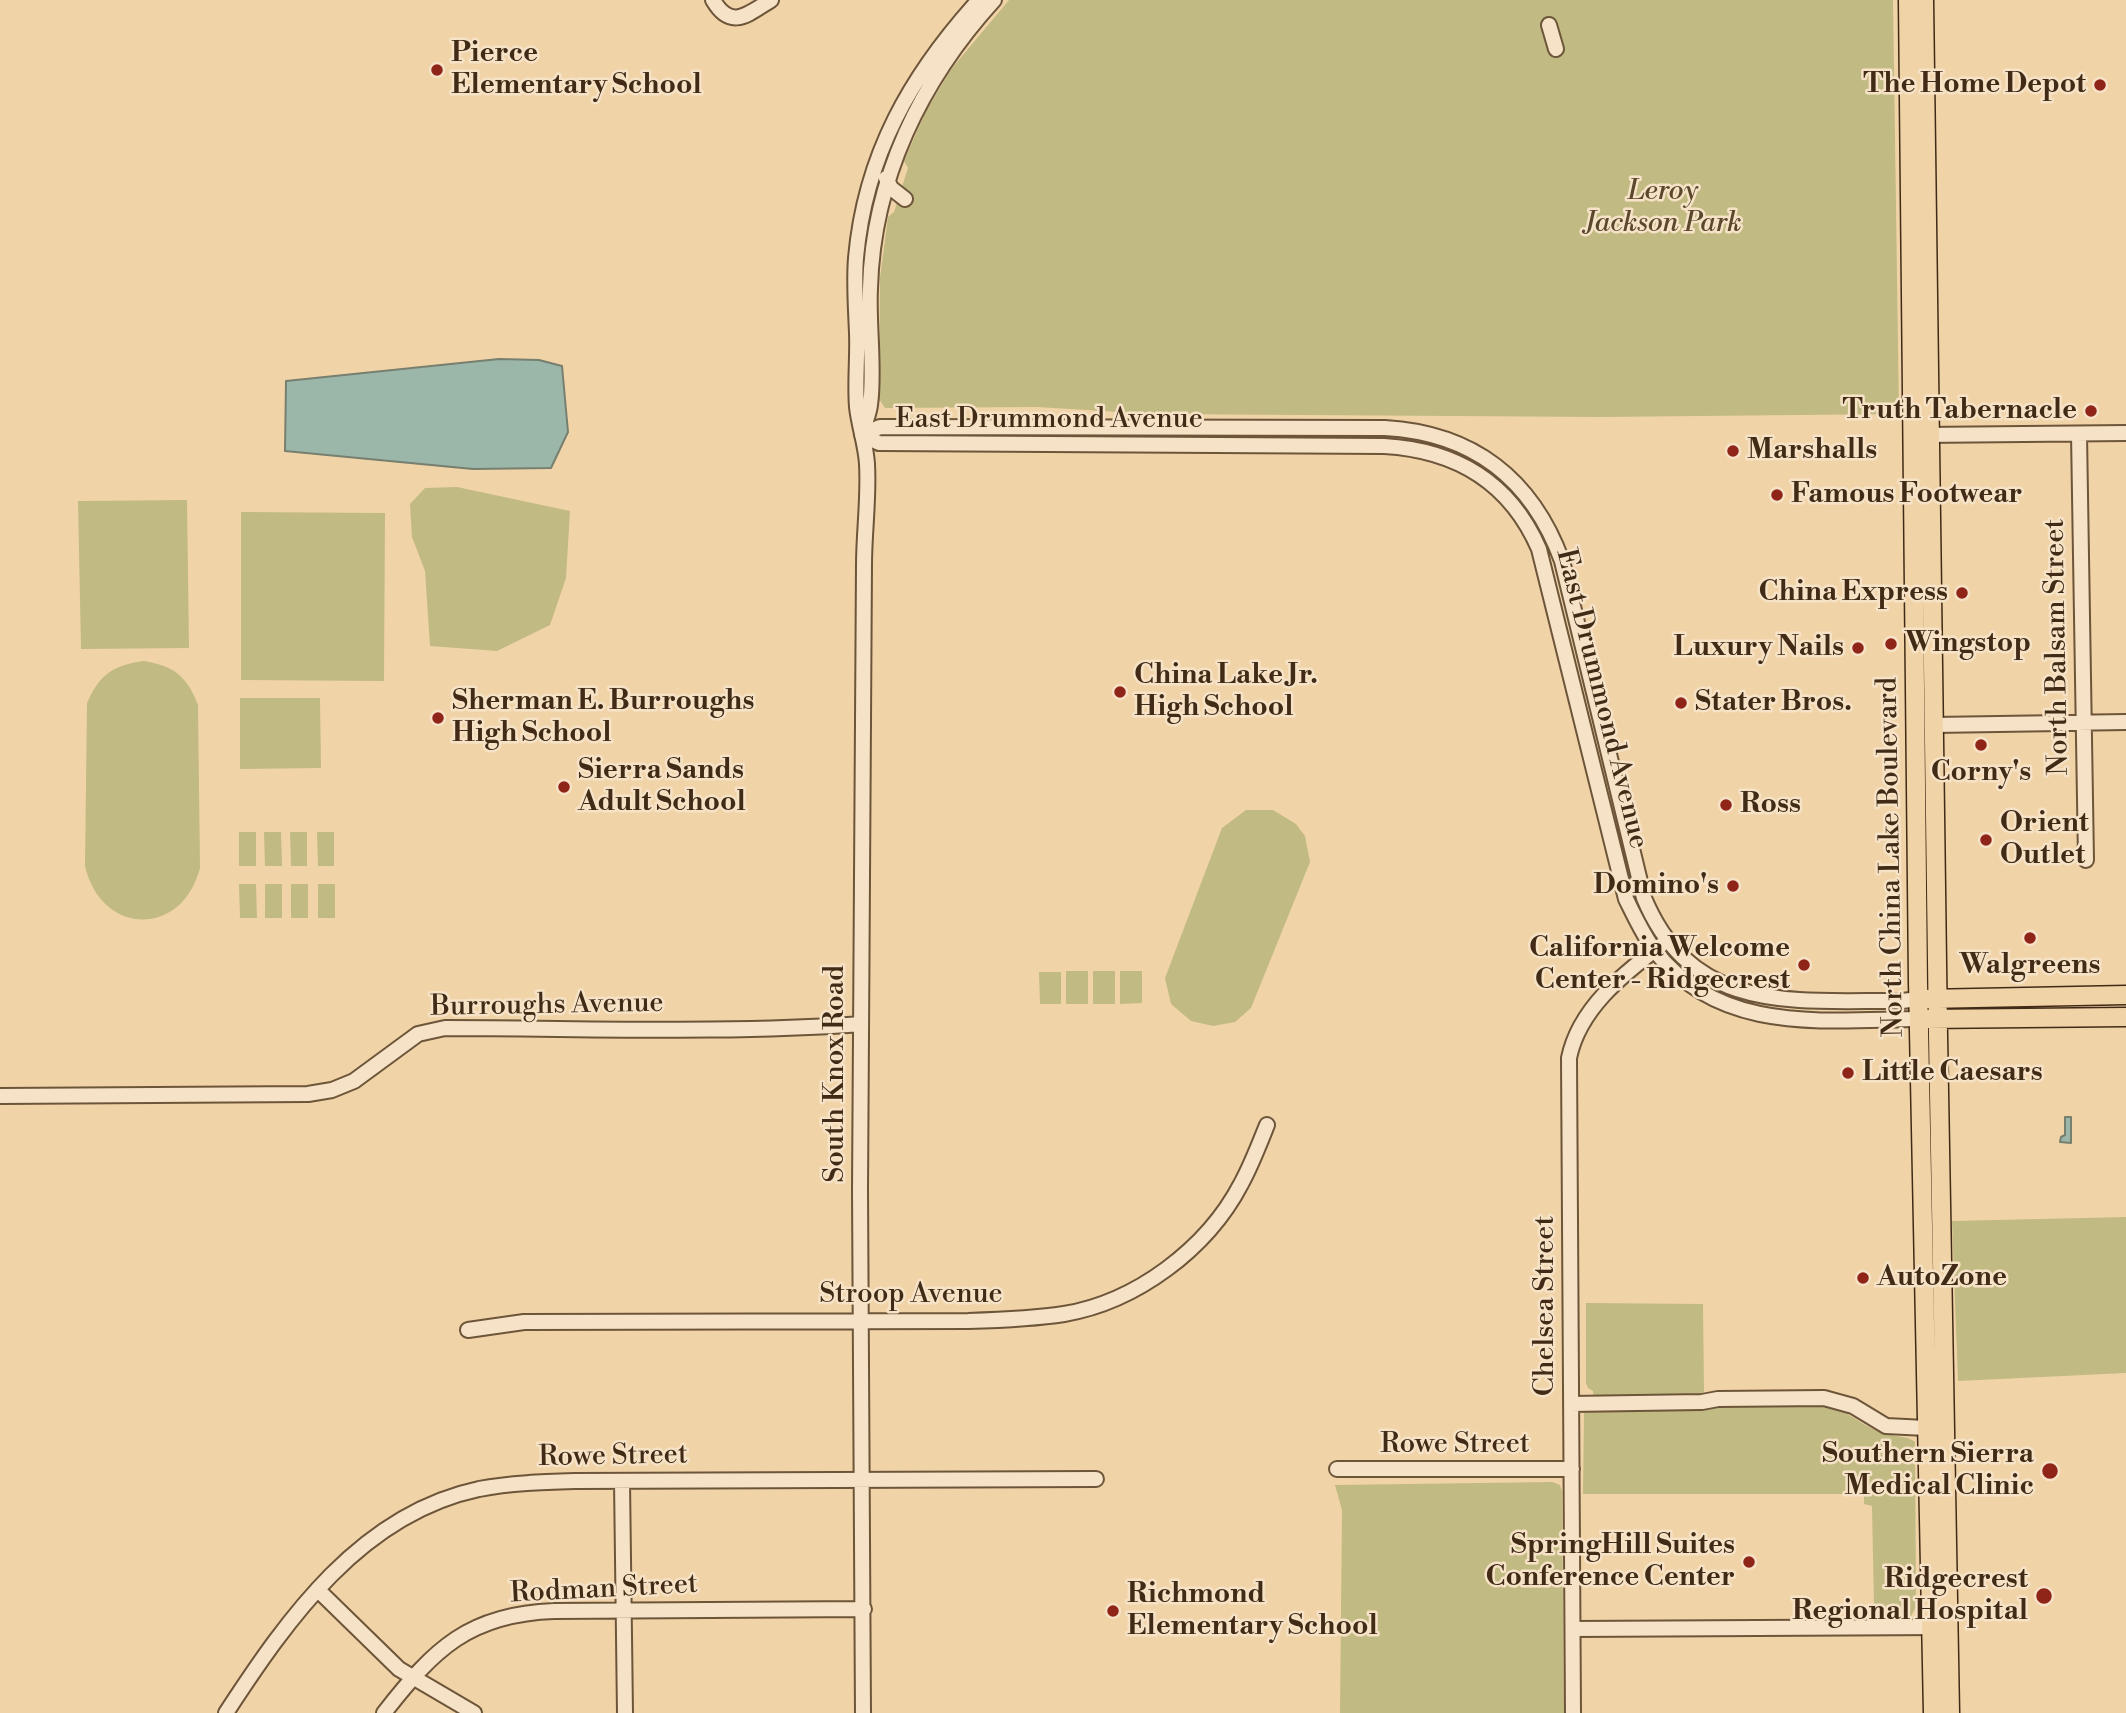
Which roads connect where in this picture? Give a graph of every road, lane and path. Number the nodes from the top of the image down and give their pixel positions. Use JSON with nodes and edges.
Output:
{"nodes":[{"id":1,"x":713,"y":0,"type":"edge"},
{"id":2,"x":771,"y":0,"type":"edge"},
{"id":3,"x":979,"y":0,"type":"edge"},
{"id":4,"x":994,"y":0,"type":"edge"},
{"id":5,"x":1908,"y":0,"type":"edge"},
{"id":6,"x":1924,"y":0,"type":"edge"},
{"id":7,"x":1549,"y":25,"type":"dead end"},
{"id":8,"x":1556,"y":49,"type":"dead end"},
{"id":9,"x":925,"y":65,"type":"junction"},
{"id":10,"x":1909,"y":91,"type":"junction"},
{"id":11,"x":1927,"y":172,"type":"junction"},
{"id":12,"x":888,"y":181,"type":"junction"},
{"id":13,"x":905,"y":199,"type":"dead end"},
{"id":14,"x":2126,"y":433,"type":"edge"},
{"id":15,"x":2079,"y":434,"type":"junction"},
{"id":16,"x":1922,"y":435,"type":"junction"},
{"id":17,"x":862,"y":436,"type":"junction"},
{"id":18,"x":2126,"y":722,"type":"edge"},
{"id":19,"x":2084,"y":723,"type":"junction"},
{"id":20,"x":1934,"y":725,"type":"junction"},
{"id":21,"x":2086,"y":860,"type":"dead end"},
{"id":22,"x":1668,"y":940,"type":"junction"},
{"id":23,"x":1654,"y":950,"type":"junction"},
{"id":24,"x":2126,"y":995,"type":"edge"},
{"id":25,"x":1919,"y":999,"type":"junction"},
{"id":26,"x":1937,"y":999,"type":"junction"},
{"id":27,"x":2126,"y":1017,"type":"edge"},
{"id":28,"x":1928,"y":1019,"type":"junction"},
{"id":29,"x":861,"y":1024,"type":"junction"},
{"id":30,"x":0,"y":1096,"type":"edge"},
{"id":31,"x":1268,"y":1125,"type":"dead end"},
{"id":32,"x":862,"y":1320,"type":"junction"},
{"id":33,"x":468,"y":1329,"type":"dead end"},
{"id":34,"x":1924,"y":1348,"type":"junction"},
{"id":35,"x":1571,"y":1404,"type":"junction"},
{"id":36,"x":1946,"y":1425,"type":"junction"},
{"id":37,"x":1927,"y":1427,"type":"junction"},
{"id":38,"x":1337,"y":1469,"type":"dead end"},
{"id":39,"x":1572,"y":1469,"type":"junction"},
{"id":40,"x":863,"y":1478,"type":"junction"},
{"id":41,"x":1097,"y":1479,"type":"dead end"},
{"id":42,"x":622,"y":1481,"type":"junction"},
{"id":43,"x":318,"y":1590,"type":"junction"},
{"id":44,"x":864,"y":1609,"type":"junction"},
{"id":45,"x":624,"y":1611,"type":"junction"},
{"id":46,"x":1940,"y":1627,"type":"junction"},
{"id":47,"x":1573,"y":1629,"type":"junction"},
{"id":48,"x":411,"y":1678,"type":"junction"},
{"id":49,"x":226,"y":1713,"type":"edge"},
{"id":50,"x":384,"y":1713,"type":"edge"},
{"id":51,"x":474,"y":1713,"type":"edge"},
{"id":52,"x":625,"y":1713,"type":"edge"},
{"id":53,"x":863,"y":1713,"type":"edge"},
{"id":54,"x":1573,"y":1713,"type":"edge"},
{"id":55,"x":1933,"y":1713,"type":"edge"},
{"id":56,"x":1950,"y":1713,"type":"edge"}],
"edges":[{"from":1,"to":2,"type":"street"},
{"from":3,"to":9,"type":"street"},
{"from":4,"to":12,"type":"street"},
{"from":5,"to":10,"type":"main road","name":"North China Lake Boulevard"},
{"from":6,"to":11,"type":"main road","name":"North China Lake Boulevard"},
{"from":7,"to":8,"type":"street"},
{"from":9,"to":12,"type":"street"},
{"from":9,"to":17,"type":"street","name":"South Knox Road"},
{"from":10,"to":11,"type":"main road"},
{"from":10,"to":16,"type":"main road","name":"North China Lake Boulevard"},
{"from":11,"to":16,"type":"main road","name":"North China Lake Boulevard"},
{"from":12,"to":13,"type":"street"},
{"from":12,"to":17,"type":"street"},
{"from":14,"to":15,"type":"street"},
{"from":15,"to":16,"type":"street"},
{"from":15,"to":19,"type":"street","name":"North Balsam Street"},
{"from":16,"to":20,"type":"main road","name":"North China Lake Boulevard"},
{"from":16,"to":25,"type":"main road","name":"North China Lake Boulevard"},
{"from":17,"to":22,"type":"street","name":"East Drummond Avenue"},
{"from":17,"to":23,"type":"street","name":"East Drummond Avenue"},
{"from":17,"to":29,"type":"street","name":"South Knox Road"},
{"from":18,"to":19,"type":"street"},
{"from":19,"to":20,"type":"street"},
{"from":19,"to":21,"type":"street","name":"North Balsam Street"},
{"from":20,"to":26,"type":"main road","name":"North China Lake Boulevard"},
{"from":22,"to":23,"type":"street","name":"Chelsea Street"},
{"from":22,"to":25,"type":"street","name":"East Drummond Avenue"},
{"from":23,"to":28,"type":"street","name":"East Drummond Avenue"},
{"from":23,"to":35,"type":"street","name":"Chelsea Street"},
{"from":24,"to":26,"type":"main road"},
{"from":25,"to":26,"type":"main road"},
{"from":25,"to":28,"type":"main road","name":"North China Lake Boulevard"},
{"from":26,"to":28,"type":"main road","name":"North China Lake Boulevard"},
{"from":27,"to":28,"type":"main road"},
{"from":28,"to":34,"type":"main road","name":"North China Lake Boulevard"},
{"from":28,"to":36,"type":"main road","name":"North China Lake Boulevard"},
{"from":29,"to":30,"type":"street","name":"Burroughs Avenue"},
{"from":29,"to":32,"type":"street","name":"South Knox Road"},
{"from":31,"to":32,"type":"street","name":"Stroop Avenue"},
{"from":32,"to":33,"type":"street","name":"Stroop Avenue"},
{"from":32,"to":40,"type":"street","name":"South Knox Road"},
{"from":34,"to":36,"type":"main road"},
{"from":34,"to":37,"type":"main road","name":"North China Lake Boulevard"},
{"from":35,"to":37,"type":"street"},
{"from":35,"to":39,"type":"street","name":"Chelsea Street"},
{"from":36,"to":46,"type":"main road","name":"North China Lake Boulevard"},
{"from":37,"to":46,"type":"main road","name":"North China Lake Boulevard"},
{"from":38,"to":39,"type":"street","name":"Rowe Street"},
{"from":39,"to":47,"type":"street","name":"Chelsea Street"},
{"from":40,"to":41,"type":"street","name":"Rowe Street"},
{"from":40,"to":42,"type":"street","name":"Rowe Street"},
{"from":40,"to":44,"type":"street","name":"South Knox Road"},
{"from":42,"to":43,"type":"street","name":"Rowe Street"},
{"from":42,"to":45,"type":"street"},
{"from":43,"to":48,"type":"street"},
{"from":43,"to":49,"type":"street","name":"Rowe Street"},
{"from":44,"to":45,"type":"street","name":"Rodman Street"},
{"from":44,"to":53,"type":"street","name":"South Knox Road"},
{"from":45,"to":48,"type":"street","name":"Rodman Street"},
{"from":45,"to":52,"type":"street"},
{"from":46,"to":47,"type":"street"},
{"from":46,"to":55,"type":"main road","name":"North China Lake Boulevard"},
{"from":46,"to":56,"type":"main road","name":"North China Lake Boulevard"},
{"from":47,"to":54,"type":"street","name":"Chelsea Street"},
{"from":48,"to":50,"type":"street","name":"Rodman Street"},
{"from":48,"to":51,"type":"street"}]}
